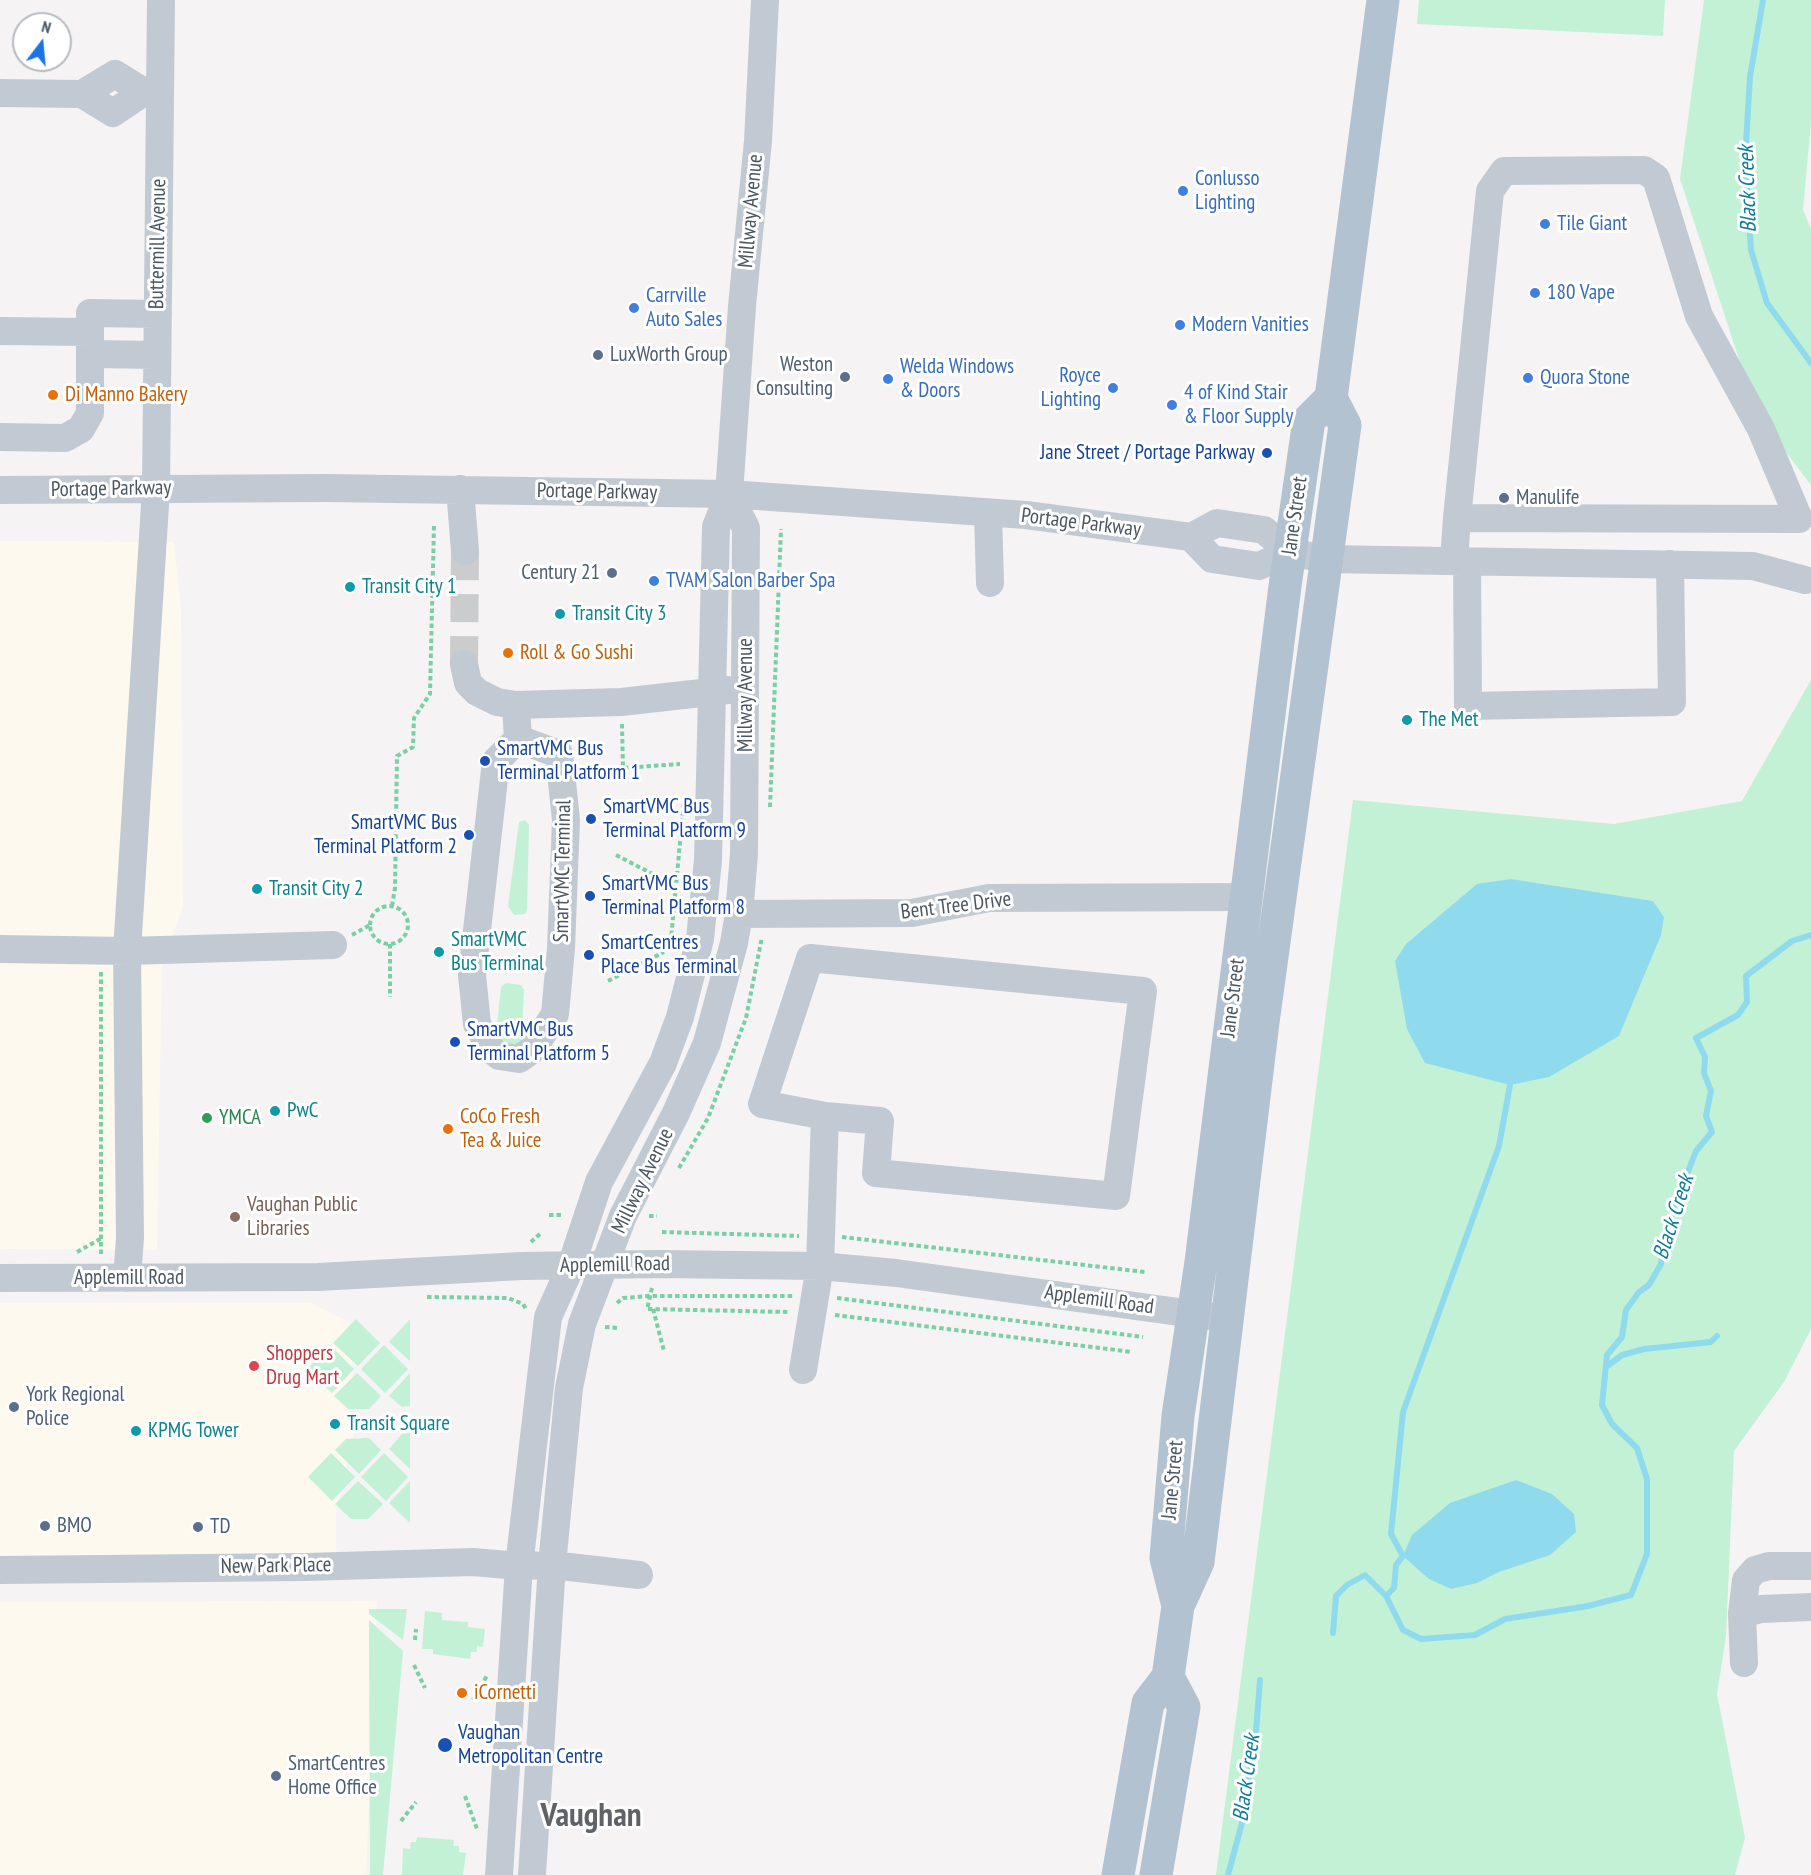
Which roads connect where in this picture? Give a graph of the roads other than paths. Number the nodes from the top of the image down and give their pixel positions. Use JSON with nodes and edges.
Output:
{"nodes":[{"id":1,"x":161,"y":0,"type":"edge"},
{"id":2,"x":765,"y":0,"type":"edge"},
{"id":3,"x":1383,"y":0,"type":"edge"},
{"id":4,"x":152,"y":92,"type":"junction"},
{"id":5,"x":0,"y":93,"type":"edge"},
{"id":6,"x":158,"y":314,"type":"junction"},
{"id":7,"x":0,"y":331,"type":"edge"},
{"id":8,"x":90,"y":343,"type":"junction"},
{"id":9,"x":157,"y":356,"type":"junction"},
{"id":10,"x":1331,"y":398,"type":"junction"},
{"id":11,"x":0,"y":437,"type":"edge"},
{"id":12,"x":156,"y":489,"type":"junction"},
{"id":13,"x":460,"y":489,"type":"junction"},
{"id":14,"x":0,"y":490,"type":"edge"},
{"id":15,"x":729,"y":494,"type":"junction"},
{"id":16,"x":988,"y":513,"type":"junction"},
{"id":17,"x":1457,"y":518,"type":"junction"},
{"id":18,"x":465,"y":551,"type":"tunnel mouth"},
{"id":19,"x":1290,"y":552,"type":"junction"},
{"id":20,"x":1325,"y":559,"type":"junction"},
{"id":21,"x":1461,"y":560,"type":"junction"},
{"id":22,"x":1670,"y":564,"type":"junction"},
{"id":23,"x":1805,"y":580,"type":"dead end"},
{"id":24,"x":990,"y":583,"type":"dead end"},
{"id":25,"x":464,"y":664,"type":"tunnel mouth"},
{"id":26,"x":745,"y":688,"type":"junction"},
{"id":27,"x":710,"y":692,"type":"junction"},
{"id":28,"x":516,"y":705,"type":"junction"},
{"id":29,"x":518,"y":739,"type":"junction"},
{"id":30,"x":1246,"y":897,"type":"junction"},
{"id":31,"x":739,"y":914,"type":"junction"},
{"id":32,"x":333,"y":945,"type":"dead end"},
{"id":33,"x":0,"y":949,"type":"edge"},
{"id":34,"x":114,"y":950,"type":"junction"},
{"id":35,"x":825,"y":1116,"type":"junction"},
{"id":36,"x":571,"y":1266,"type":"junction"},
{"id":37,"x":603,"y":1266,"type":"junction"},
{"id":38,"x":820,"y":1266,"type":"junction"},
{"id":39,"x":0,"y":1278,"type":"edge"},
{"id":40,"x":114,"y":1278,"type":"junction"},
{"id":41,"x":1193,"y":1313,"type":"junction"},
{"id":42,"x":1227,"y":1319,"type":"junction"},
{"id":43,"x":803,"y":1370,"type":"dead end"},
{"id":44,"x":552,"y":1565,"type":"junction"},
{"id":45,"x":519,"y":1566,"type":"junction"},
{"id":46,"x":1811,"y":1566,"type":"edge"},
{"id":47,"x":0,"y":1570,"type":"edge"},
{"id":48,"x":639,"y":1575,"type":"dead end"},
{"id":49,"x":1178,"y":1606,"type":"junction"},
{"id":50,"x":1811,"y":1607,"type":"edge"},
{"id":51,"x":1742,"y":1614,"type":"junction"},
{"id":52,"x":1744,"y":1663,"type":"dead end"},
{"id":53,"x":1168,"y":1677,"type":"junction"},
{"id":54,"x":499,"y":1875,"type":"edge"},
{"id":55,"x":532,"y":1875,"type":"edge"},
{"id":56,"x":1118,"y":1875,"type":"edge"},
{"id":57,"x":1156,"y":1875,"type":"edge"}],
"edges":[{"from":1,"to":4,"type":"street","name":"Buttermill Avenue"},
{"from":2,"to":15,"type":"street","name":"Millway Avenue"},
{"from":3,"to":10,"type":"main road"},
{"from":4,"to":5,"type":"street"},
{"from":4,"to":6,"type":"street","name":"Buttermill Avenue"},
{"from":6,"to":8,"type":"street"},
{"from":6,"to":9,"type":"street","name":"Buttermill Avenue"},
{"from":7,"to":8,"type":"street"},
{"from":8,"to":9,"type":"street"},
{"from":8,"to":11,"type":"street"},
{"from":9,"to":12,"type":"street","name":"Buttermill Avenue"},
{"from":10,"to":19,"type":"main road","name":"Jane Street"},
{"from":10,"to":20,"type":"main road","name":"Jane Street"},
{"from":12,"to":13,"type":"street","name":"Portage Parkway"},
{"from":12,"to":14,"type":"street","name":"Portage Parkway"},
{"from":12,"to":34,"type":"street","name":"Buttermill Avenue"},
{"from":13,"to":15,"type":"street","name":"Portage Parkway"},
{"from":13,"to":18,"type":"street"},
{"from":15,"to":16,"type":"street","name":"Portage Parkway"},
{"from":15,"to":26,"type":"street","name":"Millway Avenue"},
{"from":15,"to":27,"type":"street","name":"Millway Avenue"},
{"from":16,"to":19,"type":"street","name":"Portage Parkway"},
{"from":16,"to":24,"type":"street"},
{"from":17,"to":17,"type":"street"},
{"from":17,"to":21,"type":"street"},
{"from":19,"to":20,"type":"street"},
{"from":19,"to":30,"type":"main road","name":"Jane Street"},
{"from":20,"to":21,"type":"street"},
{"from":20,"to":42,"type":"main road","name":"Jane Street"},
{"from":21,"to":22,"type":"street"},
{"from":21,"to":22,"type":"street"},
{"from":22,"to":23,"type":"street"},
{"from":25,"to":28,"type":"street"},
{"from":26,"to":27,"type":"street"},
{"from":26,"to":31,"type":"street","name":"Millway Avenue"},
{"from":27,"to":28,"type":"street"},
{"from":27,"to":36,"type":"street","name":"Millway Avenue"},
{"from":28,"to":29,"type":"street"},
{"from":29,"to":29,"type":"street","name":"SmartVMC Terminal"},
{"from":30,"to":31,"type":"street","name":"Bent Tree Drive"},
{"from":30,"to":41,"type":"main road","name":"Jane Street"},
{"from":31,"to":37,"type":"street","name":"Millway Avenue"},
{"from":32,"to":34,"type":"street"},
{"from":33,"to":34,"type":"street"},
{"from":34,"to":40,"type":"street","name":"Buttermill Avenue"},
{"from":35,"to":35,"type":"street"},
{"from":35,"to":38,"type":"street"},
{"from":36,"to":37,"type":"street","name":"Applemill Road"},
{"from":36,"to":40,"type":"street","name":"Applemill Road"},
{"from":36,"to":45,"type":"street","name":"Millway Avenue"},
{"from":37,"to":38,"type":"street","name":"Applemill Road"},
{"from":37,"to":44,"type":"street","name":"Millway Avenue"},
{"from":38,"to":41,"type":"street","name":"Applemill Road"},
{"from":38,"to":43,"type":"street"},
{"from":39,"to":40,"type":"street","name":"Applemill Road"},
{"from":41,"to":42,"type":"street","name":"Applemill Road"},
{"from":41,"to":49,"type":"main road","name":"Jane Street"},
{"from":42,"to":49,"type":"main road","name":"Jane Street"},
{"from":44,"to":45,"type":"street","name":"New Park Place"},
{"from":44,"to":48,"type":"street","name":"New Park Place"},
{"from":44,"to":55,"type":"street","name":"Millway Avenue"},
{"from":45,"to":47,"type":"street","name":"New Park Place"},
{"from":45,"to":54,"type":"street","name":"Millway Avenue"},
{"from":46,"to":51,"type":"street"},
{"from":49,"to":53,"type":"main road","name":"Jane Street"},
{"from":50,"to":51,"type":"street"},
{"from":51,"to":52,"type":"street"},
{"from":53,"to":56,"type":"main road"},
{"from":53,"to":57,"type":"main road"}]}
